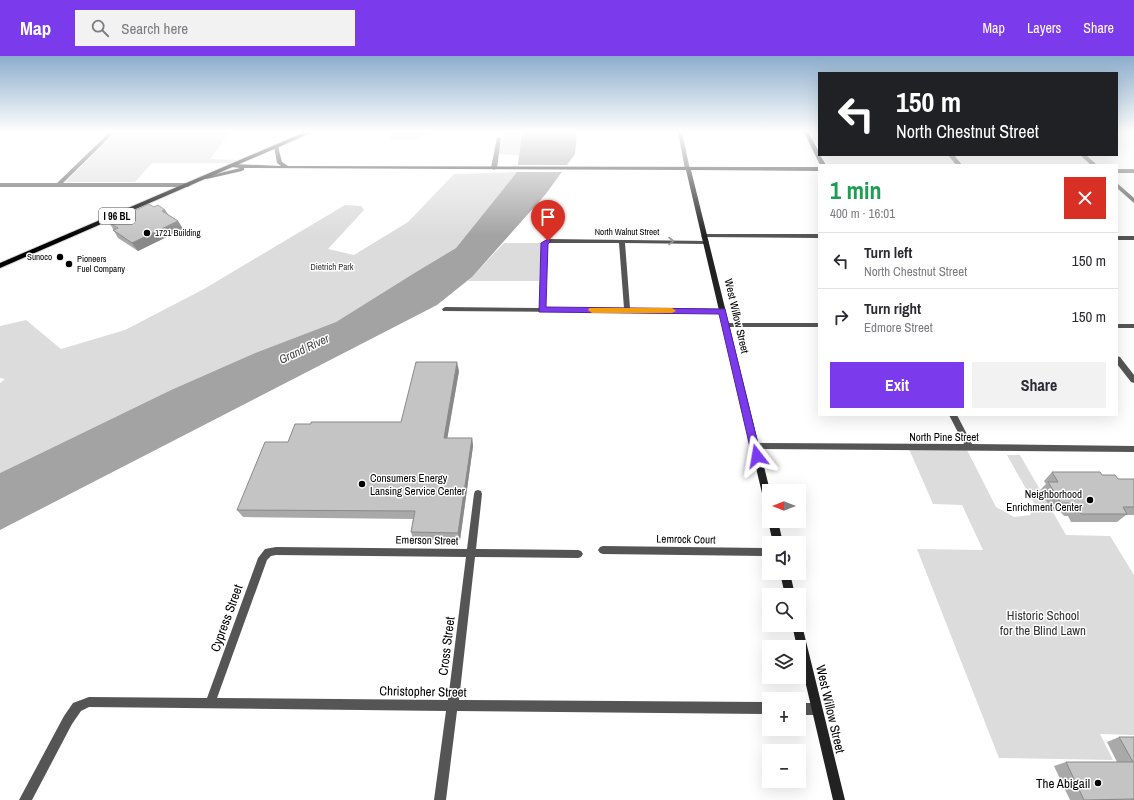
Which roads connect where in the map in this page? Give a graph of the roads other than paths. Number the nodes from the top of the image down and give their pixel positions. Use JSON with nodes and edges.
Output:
{"nodes":[{"id":1,"x":76,"y":167,"type":"edge"},
{"id":2,"x":232,"y":167,"type":"edge"},
{"id":3,"x":251,"y":167,"type":"edge"},
{"id":4,"x":258,"y":167,"type":"junction"},
{"id":5,"x":287,"y":167,"type":"joint"},
{"id":6,"x":494,"y":168,"type":"joint"},
{"id":7,"x":688,"y":169,"type":"junction"},
{"id":8,"x":818,"y":169,"type":"edge"},
{"id":9,"x":1118,"y":171,"type":"edge"},
{"id":10,"x":1134,"y":171,"type":"edge"},
{"id":11,"x":207,"y":177,"type":"junction"},
{"id":12,"x":58,"y":184,"type":"junction"},
{"id":13,"x":0,"y":185,"type":"edge"},
{"id":14,"x":188,"y":185,"type":"junction"},
{"id":15,"x":1118,"y":187,"type":"edge"},
{"id":16,"x":1134,"y":201,"type":"edge"},
{"id":17,"x":818,"y":236,"type":"edge"},
{"id":18,"x":1118,"y":238,"type":"edge"},
{"id":19,"x":1134,"y":238,"type":"edge"},
{"id":20,"x":705,"y":239,"type":"junction"},
{"id":21,"x":622,"y":241,"type":"junction"},
{"id":22,"x":0,"y":266,"type":"edge"},
{"id":23,"x":445,"y":309,"type":"dead end"},
{"id":24,"x":542,"y":310,"type":"junction"},
{"id":25,"x":627,"y":310,"type":"junction"},
{"id":26,"x":722,"y":311,"type":"junction"},
{"id":27,"x":726,"y":325,"type":"junction"},
{"id":28,"x":818,"y":325,"type":"edge"},
{"id":29,"x":1118,"y":326,"type":"edge"},
{"id":30,"x":1134,"y":326,"type":"edge"},
{"id":31,"x":1118,"y":360,"type":"edge"},
{"id":32,"x":1134,"y":380,"type":"edge"},
{"id":33,"x":954,"y":416,"type":"edge"},
{"id":34,"x":754,"y":446,"type":"junction"},
{"id":35,"x":970,"y":448,"type":"junction"},
{"id":36,"x":1134,"y":449,"type":"edge"},
{"id":37,"x":764,"y":484,"type":"edge"},
{"id":38,"x":478,"y":494,"type":"dead end"},
{"id":39,"x":276,"y":550,"type":"joint"},
{"id":40,"x":603,"y":550,"type":"dead end"},
{"id":41,"x":472,"y":552,"type":"junction"},
{"id":42,"x":762,"y":552,"type":"edge"},
{"id":43,"x":578,"y":554,"type":"dead end"},
{"id":44,"x":799,"y":632,"type":"edge"},
{"id":45,"x":210,"y":702,"type":"junction"},
{"id":46,"x":453,"y":705,"type":"junction"},
{"id":47,"x":762,"y":708,"type":"edge"},
{"id":48,"x":806,"y":709,"type":"edge"},
{"id":49,"x":816,"y":709,"type":"junction"},
{"id":50,"x":25,"y":800,"type":"edge"},
{"id":51,"x":440,"y":800,"type":"edge"},
{"id":52,"x":839,"y":800,"type":"edge"}],
"edges":[{"from":1,"to":12,"type":"street"},
{"from":2,"to":11,"type":"main road","number":"I 96 BL"},
{"from":3,"to":4,"type":"street"},
{"from":4,"to":5,"type":"street"},
{"from":4,"to":11,"type":"street"},
{"from":5,"to":6,"type":"street"},
{"from":6,"to":7,"type":"street"},
{"from":7,"to":8,"type":"street"},
{"from":7,"to":20,"type":"street","name":"West Willow Street"},
{"from":9,"to":10,"type":"street"},
{"from":11,"to":14,"type":"main road","number":"I 96 BL"},
{"from":12,"to":13,"type":"street"},
{"from":12,"to":14,"type":"street"},
{"from":14,"to":22,"type":"main road","number":"I 96 BL"},
{"from":15,"to":16,"type":"street"},
{"from":17,"to":20,"type":"street","name":"North Walnut Street"},
{"from":18,"to":19,"type":"street"},
{"from":21,"to":20,"type":"street","name":"North Walnut Street","one_way":true},
{"from":20,"to":26,"type":"street","name":"West Willow Street"},
{"from":21,"to":24,"type":"street","name":"North Walnut Street"},
{"from":21,"to":25,"type":"street"},
{"from":23,"to":24,"type":"street"},
{"from":24,"to":25,"type":"street"},
{"from":25,"to":26,"type":"street"},
{"from":26,"to":27,"type":"street","name":"West Willow Street"},
{"from":27,"to":28,"type":"street"},
{"from":27,"to":34,"type":"street","name":"West Willow Street"},
{"from":29,"to":30,"type":"street"},
{"from":31,"to":32,"type":"street"},
{"from":33,"to":35,"type":"street"},
{"from":34,"to":35,"type":"street","name":"North Pine Street"},
{"from":34,"to":37,"type":"street","name":"West Willow Street"},
{"from":35,"to":36,"type":"street","name":"North Pine Street"},
{"from":38,"to":41,"type":"street","name":"Cross Street"},
{"from":39,"to":41,"type":"street","name":"Emerson Street"},
{"from":39,"to":45,"type":"street","name":"Cypress Street"},
{"from":40,"to":42,"type":"street","name":"Lemrock Court"},
{"from":41,"to":43,"type":"street","name":"Emerson Street"},
{"from":41,"to":46,"type":"street","name":"Cross Street"},
{"from":44,"to":49,"type":"street","name":"West Willow Street"},
{"from":45,"to":46,"type":"street","name":"Christopher Street"},
{"from":45,"to":50,"type":"street","name":"Christopher Street"},
{"from":46,"to":47,"type":"street","name":"Christopher Street"},
{"from":46,"to":51,"type":"street","name":"Cross Street"},
{"from":48,"to":49,"type":"street"},
{"from":49,"to":52,"type":"street","name":"West Willow Street"}]}
